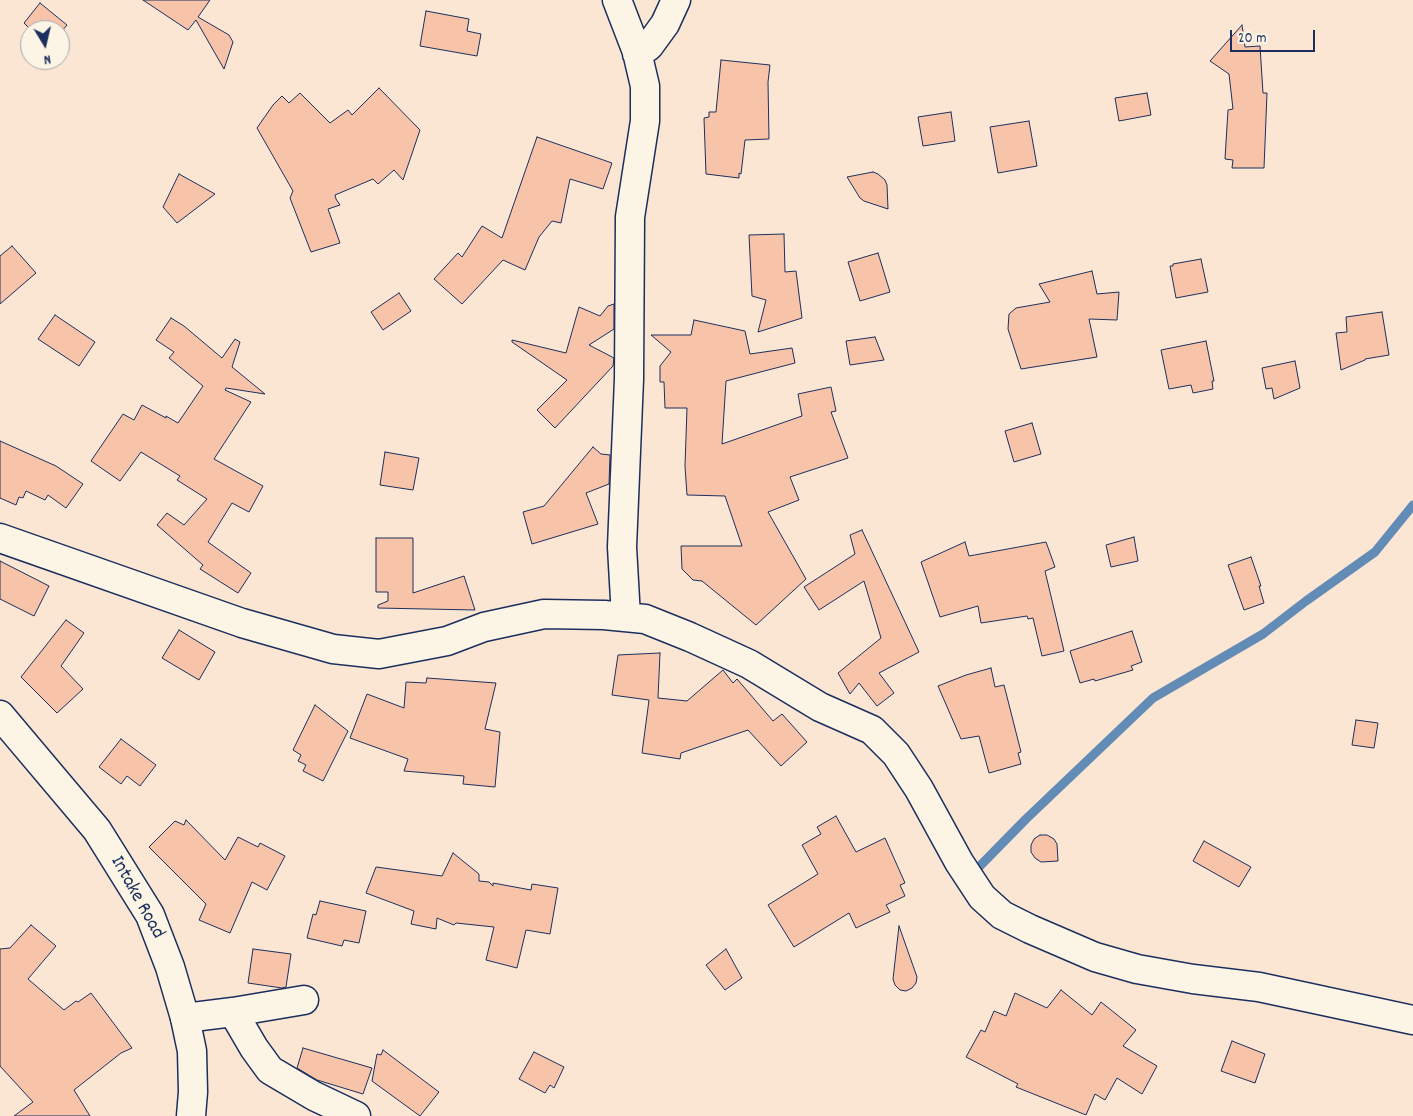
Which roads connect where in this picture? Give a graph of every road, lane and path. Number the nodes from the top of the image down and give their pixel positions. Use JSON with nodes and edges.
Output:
{"nodes":[{"id":1,"x":617,"y":0,"type":"edge"},
{"id":2,"x":676,"y":0,"type":"edge"},
{"id":3,"x":638,"y":54,"type":"junction"},
{"id":4,"x":0,"y":538,"type":"edge"},
{"id":5,"x":626,"y":617,"type":"junction"},
{"id":6,"x":0,"y":715,"type":"edge"},
{"id":7,"x":304,"y":1000,"type":"dead end"},
{"id":8,"x":233,"y":1012,"type":"junction"},
{"id":9,"x":185,"y":1018,"type":"junction"},
{"id":10,"x":1413,"y":1020,"type":"edge"},
{"id":11,"x":191,"y":1116,"type":"edge"},
{"id":12,"x":356,"y":1116,"type":"edge"}],
"edges":[{"from":1,"to":3,"type":"street"},
{"from":2,"to":3,"type":"street"},
{"from":3,"to":5,"type":"street"},
{"from":4,"to":5,"type":"street"},
{"from":5,"to":10,"type":"street"},
{"from":6,"to":9,"type":"street","name":"Intake Road"},
{"from":7,"to":8,"type":"street"},
{"from":8,"to":9,"type":"street"},
{"from":8,"to":12,"type":"street"},
{"from":9,"to":11,"type":"street","name":"Intake Road"}]}
